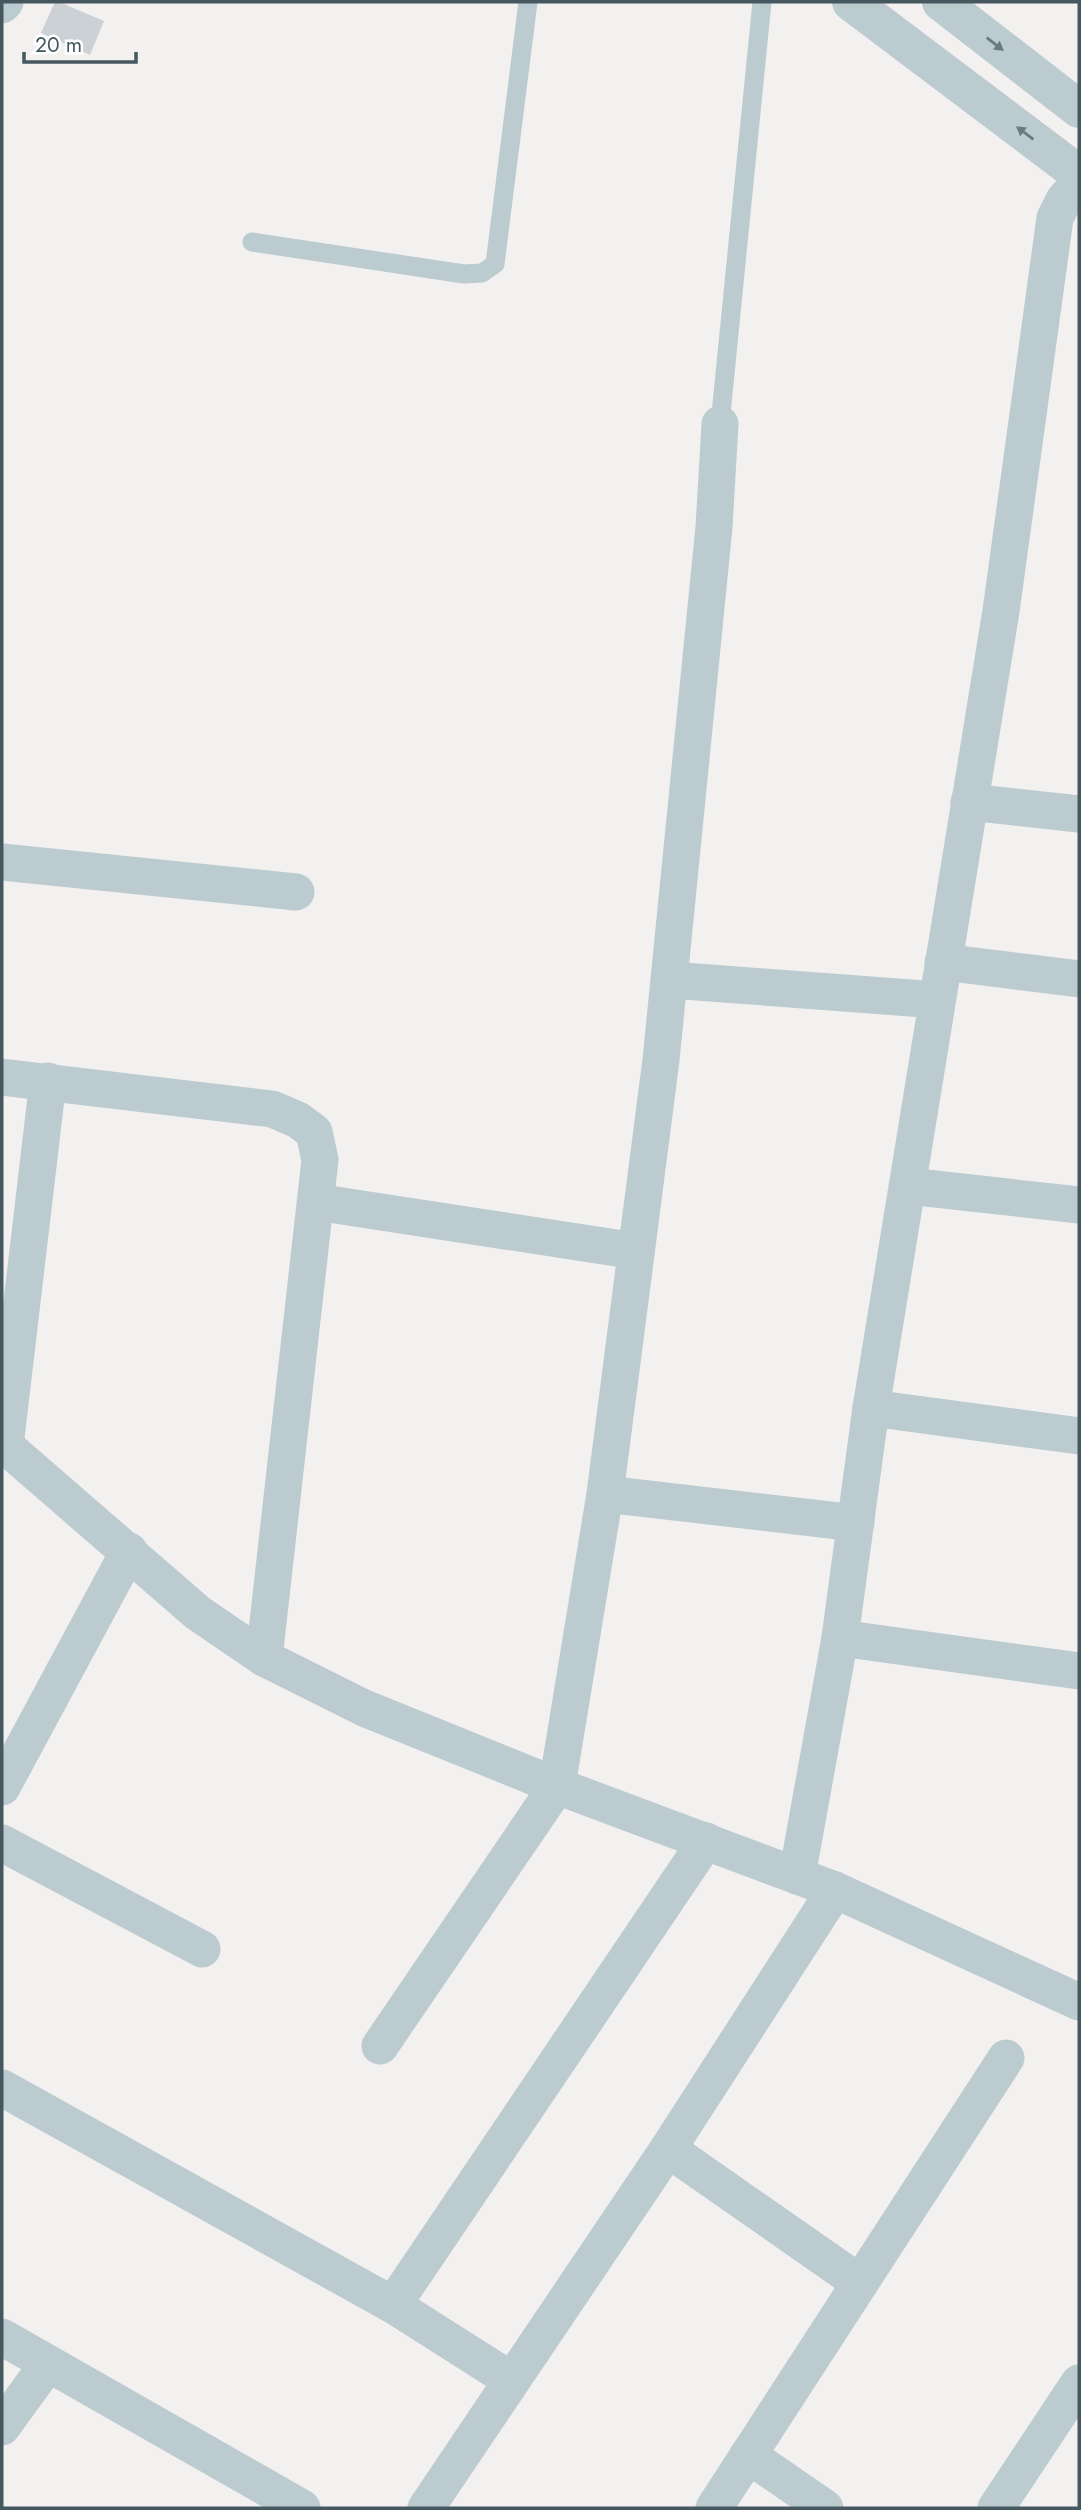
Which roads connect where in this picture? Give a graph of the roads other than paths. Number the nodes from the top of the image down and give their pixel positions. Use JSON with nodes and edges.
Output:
{"nodes":[{"id":1,"x":528,"y":2,"type":"edge"},
{"id":2,"x":762,"y":2,"type":"edge"},
{"id":3,"x":851,"y":2,"type":"edge"},
{"id":4,"x":941,"y":2,"type":"edge"},
{"id":5,"x":1079,"y":109,"type":"edge"},
{"id":6,"x":1079,"y":174,"type":"edge"},
{"id":7,"x":1079,"y":183,"type":"edge"},
{"id":8,"x":251,"y":242,"type":"dead end"},
{"id":9,"x":720,"y":424,"type":"joint"},
{"id":10,"x":969,"y":802,"type":"junction"},
{"id":11,"x":1079,"y":814,"type":"edge"},
{"id":12,"x":2,"y":862,"type":"edge"},
{"id":13,"x":296,"y":892,"type":"dead end"},
{"id":14,"x":943,"y":962,"type":"junction"},
{"id":15,"x":1079,"y":979,"type":"edge"},
{"id":16,"x":670,"y":980,"type":"junction"},
{"id":17,"x":937,"y":1000,"type":"junction"},
{"id":18,"x":2,"y":1077,"type":"edge"},
{"id":19,"x":48,"y":1081,"type":"junction"},
{"id":20,"x":908,"y":1186,"type":"junction"},
{"id":21,"x":316,"y":1202,"type":"junction"},
{"id":22,"x":1079,"y":1205,"type":"edge"},
{"id":23,"x":636,"y":1251,"type":"junction"},
{"id":24,"x":871,"y":1408,"type":"junction"},
{"id":25,"x":1079,"y":1436,"type":"edge"},
{"id":26,"x":3,"y":1444,"type":"edge"},
{"id":27,"x":605,"y":1494,"type":"junction"},
{"id":28,"x":856,"y":1523,"type":"junction"},
{"id":29,"x":129,"y":1551,"type":"junction"},
{"id":30,"x":840,"y":1638,"type":"junction"},
{"id":31,"x":264,"y":1658,"type":"junction"},
{"id":32,"x":1079,"y":1671,"type":"edge"},
{"id":33,"x":2,"y":1784,"type":"edge"},
{"id":34,"x":557,"y":1786,"type":"junction"},
{"id":35,"x":706,"y":1841,"type":"junction"},
{"id":36,"x":2,"y":1843,"type":"edge"},
{"id":37,"x":797,"y":1876,"type":"junction"},
{"id":38,"x":835,"y":1890,"type":"junction"},
{"id":39,"x":202,"y":1950,"type":"dead end"},
{"id":40,"x":1079,"y":2002,"type":"edge"},
{"id":41,"x":380,"y":2046,"type":"dead end"},
{"id":42,"x":1006,"y":2058,"type":"dead end"},
{"id":43,"x":2,"y":2088,"type":"edge"},
{"id":44,"x":667,"y":2149,"type":"junction"},
{"id":45,"x":860,"y":2283,"type":"junction"},
{"id":46,"x":393,"y":2305,"type":"junction"},
{"id":47,"x":2,"y":2337,"type":"edge"},
{"id":48,"x":47,"y":2365,"type":"junction"},
{"id":49,"x":511,"y":2381,"type":"junction"},
{"id":50,"x":1079,"y":2383,"type":"edge"},
{"id":51,"x":2,"y":2427,"type":"edge"},
{"id":52,"x":748,"y":2455,"type":"junction"},
{"id":53,"x":302,"y":2508,"type":"edge"},
{"id":54,"x":426,"y":2508,"type":"edge"},
{"id":55,"x":714,"y":2508,"type":"edge"},
{"id":56,"x":825,"y":2508,"type":"edge"},
{"id":57,"x":996,"y":2508,"type":"edge"}],
"edges":[{"from":1,"to":8,"type":"lane"},
{"from":2,"to":9,"type":"lane"},
{"from":6,"to":3,"type":"street","one_way":true},
{"from":4,"to":5,"type":"street","one_way":true},
{"from":7,"to":10,"type":"street"},
{"from":9,"to":16,"type":"street"},
{"from":10,"to":11,"type":"street"},
{"from":10,"to":14,"type":"street"},
{"from":12,"to":13,"type":"street"},
{"from":14,"to":15,"type":"street"},
{"from":14,"to":17,"type":"street"},
{"from":16,"to":17,"type":"street"},
{"from":16,"to":23,"type":"street"},
{"from":17,"to":20,"type":"street"},
{"from":18,"to":19,"type":"street"},
{"from":19,"to":21,"type":"street"},
{"from":19,"to":26,"type":"street"},
{"from":20,"to":22,"type":"street"},
{"from":20,"to":24,"type":"street"},
{"from":21,"to":23,"type":"street"},
{"from":21,"to":31,"type":"street"},
{"from":23,"to":27,"type":"street"},
{"from":24,"to":25,"type":"street"},
{"from":24,"to":28,"type":"street"},
{"from":26,"to":29,"type":"street"},
{"from":27,"to":28,"type":"street"},
{"from":27,"to":34,"type":"street"},
{"from":28,"to":30,"type":"street"},
{"from":29,"to":31,"type":"street"},
{"from":29,"to":33,"type":"street"},
{"from":30,"to":32,"type":"street"},
{"from":30,"to":37,"type":"street"},
{"from":31,"to":34,"type":"street"},
{"from":34,"to":35,"type":"street"},
{"from":34,"to":41,"type":"street"},
{"from":35,"to":37,"type":"street"},
{"from":35,"to":46,"type":"street"},
{"from":36,"to":39,"type":"street"},
{"from":37,"to":38,"type":"street"},
{"from":38,"to":40,"type":"street"},
{"from":38,"to":44,"type":"street"},
{"from":42,"to":45,"type":"street"},
{"from":43,"to":46,"type":"street"},
{"from":44,"to":45,"type":"street"},
{"from":44,"to":49,"type":"street"},
{"from":45,"to":52,"type":"street"},
{"from":46,"to":49,"type":"street"},
{"from":47,"to":48,"type":"street"},
{"from":48,"to":51,"type":"street"},
{"from":48,"to":53,"type":"street"},
{"from":49,"to":54,"type":"street"},
{"from":50,"to":57,"type":"street"},
{"from":52,"to":55,"type":"street"},
{"from":52,"to":56,"type":"street"}]}
